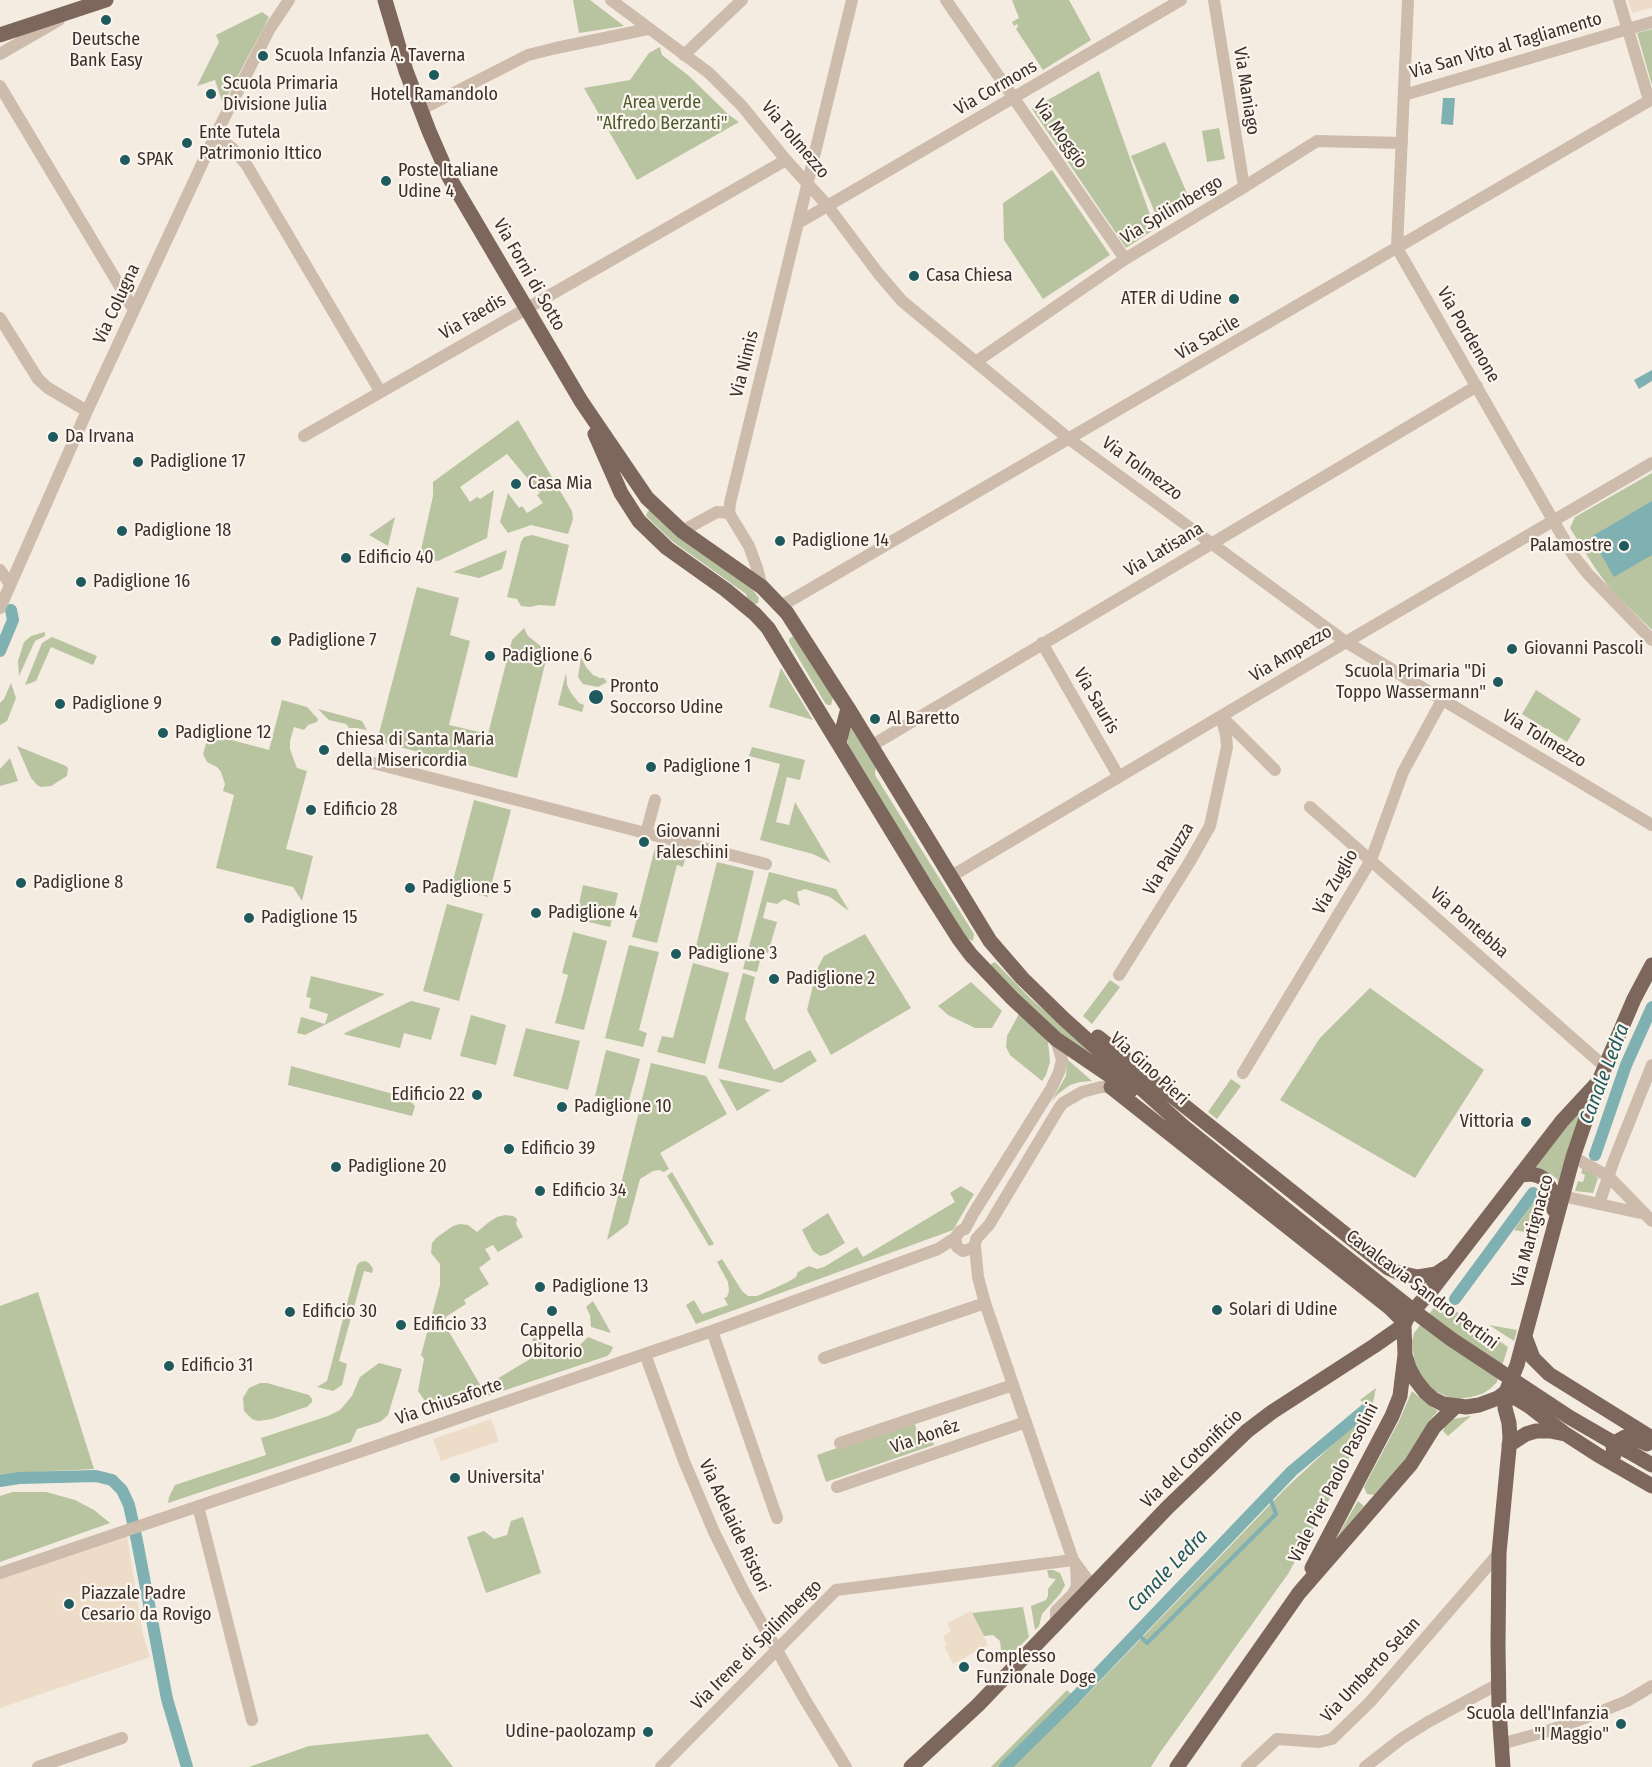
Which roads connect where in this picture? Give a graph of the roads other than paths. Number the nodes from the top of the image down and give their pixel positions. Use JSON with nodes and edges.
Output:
{"nodes":[{"id":1,"x":106,"y":0,"type":"edge"},
{"id":2,"x":289,"y":0,"type":"edge"},
{"id":3,"x":385,"y":0,"type":"edge"},
{"id":4,"x":611,"y":0,"type":"edge"},
{"id":5,"x":742,"y":0,"type":"edge"},
{"id":6,"x":852,"y":0,"type":"edge"},
{"id":7,"x":946,"y":0,"type":"edge"},
{"id":8,"x":1181,"y":0,"type":"edge"},
{"id":9,"x":1214,"y":0,"type":"edge"},
{"id":10,"x":1408,"y":0,"type":"edge"},
{"id":11,"x":1619,"y":0,"type":"edge"},
{"id":12,"x":78,"y":10,"type":"junction"},
{"id":13,"x":1652,"y":22,"type":"edge"},
{"id":14,"x":648,"y":28,"type":"junction"},
{"id":15,"x":1628,"y":28,"type":"junction"},
{"id":16,"x":0,"y":35,"type":"edge"},
{"id":17,"x":0,"y":54,"type":"edge"},
{"id":18,"x":684,"y":55,"type":"junction"},
{"id":19,"x":0,"y":86,"type":"edge"},
{"id":20,"x":1404,"y":95,"type":"junction"},
{"id":21,"x":1014,"y":99,"type":"junction"},
{"id":22,"x":1651,"y":100,"type":"edge"},
{"id":23,"x":420,"y":110,"type":"junction"},
{"id":24,"x":215,"y":136,"type":"junction"},
{"id":25,"x":1402,"y":143,"type":"junction"},
{"id":26,"x":786,"y":159,"type":"junction"},
{"id":27,"x":808,"y":185,"type":"junction"},
{"id":28,"x":1244,"y":187,"type":"junction"},
{"id":29,"x":827,"y":205,"type":"junction"},
{"id":30,"x":798,"y":223,"type":"junction"},
{"id":31,"x":1397,"y":248,"type":"junction"},
{"id":32,"x":1125,"y":259,"type":"junction"},
{"id":33,"x":526,"y":307,"type":"junction"},
{"id":34,"x":135,"y":310,"type":"junction"},
{"id":35,"x":0,"y":318,"type":"edge"},
{"id":36,"x":977,"y":361,"type":"junction"},
{"id":37,"x":1477,"y":386,"type":"junction"},
{"id":38,"x":380,"y":391,"type":"junction"},
{"id":39,"x":581,"y":401,"type":"junction"},
{"id":40,"x":87,"y":411,"type":"junction"},
{"id":41,"x":304,"y":436,"type":"dead end"},
{"id":42,"x":1070,"y":439,"type":"junction"},
{"id":43,"x":1652,"y":464,"type":"edge"},
{"id":44,"x":647,"y":498,"type":"junction"},
{"id":45,"x":631,"y":510,"type":"junction"},
{"id":46,"x":729,"y":513,"type":"junction"},
{"id":47,"x":1553,"y":520,"type":"junction"},
{"id":48,"x":682,"y":531,"type":"junction"},
{"id":49,"x":1212,"y":543,"type":"junction"},
{"id":50,"x":0,"y":570,"type":"edge"},
{"id":51,"x":10,"y":585,"type":"junction"},
{"id":52,"x":776,"y":601,"type":"junction"},
{"id":53,"x":0,"y":608,"type":"edge"},
{"id":54,"x":755,"y":614,"type":"junction"},
{"id":55,"x":768,"y":628,"type":"junction"},
{"id":56,"x":1652,"y":640,"type":"edge"},
{"id":57,"x":1346,"y":642,"type":"junction"},
{"id":58,"x":1042,"y":643,"type":"junction"},
{"id":59,"x":1442,"y":700,"type":"junction"},
{"id":60,"x":848,"y":708,"type":"junction"},
{"id":61,"x":1221,"y":716,"type":"junction"},
{"id":62,"x":839,"y":743,"type":"junction"},
{"id":63,"x":870,"y":746,"type":"junction"},
{"id":64,"x":373,"y":763,"type":"dead end"},
{"id":65,"x":1275,"y":770,"type":"dead end"},
{"id":66,"x":1119,"y":777,"type":"junction"},
{"id":67,"x":655,"y":800,"type":"dead end"},
{"id":68,"x":1310,"y":807,"type":"dead end"},
{"id":69,"x":1652,"y":825,"type":"edge"},
{"id":70,"x":646,"y":833,"type":"junction"},
{"id":71,"x":1371,"y":860,"type":"junction"},
{"id":72,"x":766,"y":864,"type":"dead end"},
{"id":73,"x":950,"y":877,"type":"junction"},
{"id":74,"x":990,"y":941,"type":"junction"},
{"id":75,"x":1000,"y":954,"type":"junction"},
{"id":76,"x":971,"y":955,"type":"junction"},
{"id":77,"x":1652,"y":965,"type":"edge"},
{"id":78,"x":982,"y":967,"type":"junction"},
{"id":79,"x":1119,"y":975,"type":"dead end"},
{"id":80,"x":1064,"y":1019,"type":"junction"},
{"id":81,"x":1056,"y":1039,"type":"junction"},
{"id":82,"x":1652,"y":1065,"type":"edge"},
{"id":83,"x":1243,"y":1073,"type":"dead end"},
{"id":84,"x":1602,"y":1074,"type":"junction"},
{"id":85,"x":1111,"y":1087,"type":"junction"},
{"id":86,"x":1128,"y":1088,"type":"junction"},
{"id":87,"x":1562,"y":1121,"type":"joint"},
{"id":88,"x":1183,"y":1126,"type":"junction"},
{"id":89,"x":1573,"y":1157,"type":"junction"},
{"id":90,"x":1004,"y":1164,"type":"junction"},
{"id":91,"x":1019,"y":1173,"type":"junction"},
{"id":92,"x":1520,"y":1175,"type":"junction"},
{"id":93,"x":1608,"y":1176,"type":"junction"},
{"id":94,"x":1562,"y":1196,"type":"junction"},
{"id":95,"x":1599,"y":1204,"type":"junction"},
{"id":96,"x":1649,"y":1218,"type":"edge"},
{"id":97,"x":1553,"y":1228,"type":"junction"},
{"id":98,"x":966,"y":1242,"type":"junction"},
{"id":99,"x":1373,"y":1257,"type":"junction"},
{"id":100,"x":1451,"y":1264,"type":"junction"},
{"id":101,"x":1354,"y":1280,"type":"junction"},
{"id":102,"x":985,"y":1303,"type":"junction"},
{"id":103,"x":1404,"y":1325,"type":"junction"},
{"id":104,"x":712,"y":1330,"type":"junction"},
{"id":105,"x":1525,"y":1337,"type":"junction"},
{"id":106,"x":1374,"y":1346,"type":"junction"},
{"id":107,"x":645,"y":1354,"type":"junction"},
{"id":108,"x":1405,"y":1355,"type":"junction"},
{"id":109,"x":824,"y":1358,"type":"dead end"},
{"id":110,"x":1013,"y":1385,"type":"junction"},
{"id":111,"x":1506,"y":1392,"type":"junction"},
{"id":112,"x":1479,"y":1405,"type":"junction"},
{"id":113,"x":1455,"y":1407,"type":"junction"},
{"id":114,"x":1602,"y":1408,"type":"junction"},
{"id":115,"x":1026,"y":1422,"type":"junction"},
{"id":116,"x":1564,"y":1433,"type":"junction"},
{"id":117,"x":1652,"y":1438,"type":"edge"},
{"id":118,"x":1509,"y":1441,"type":"junction"},
{"id":119,"x":840,"y":1443,"type":"dead end"},
{"id":120,"x":1652,"y":1447,"type":"edge"},
{"id":121,"x":1652,"y":1465,"type":"edge"},
{"id":122,"x":1623,"y":1470,"type":"junction"},
{"id":123,"x":1356,"y":1484,"type":"junction"},
{"id":124,"x":1652,"y":1486,"type":"edge"},
{"id":125,"x":837,"y":1487,"type":"dead end"},
{"id":126,"x":1378,"y":1501,"type":"junction"},
{"id":127,"x":198,"y":1506,"type":"junction"},
{"id":128,"x":777,"y":1518,"type":"dead end"},
{"id":129,"x":1499,"y":1553,"type":"junction"},
{"id":130,"x":1074,"y":1562,"type":"junction"},
{"id":131,"x":0,"y":1573,"type":"edge"},
{"id":132,"x":1093,"y":1587,"type":"junction"},
{"id":133,"x":1299,"y":1593,"type":"junction"},
{"id":134,"x":1056,"y":1625,"type":"junction"},
{"id":135,"x":777,"y":1650,"type":"junction"},
{"id":136,"x":1498,"y":1684,"type":"junction"},
{"id":137,"x":1652,"y":1686,"type":"edge"},
{"id":138,"x":252,"y":1720,"type":"dead end"},
{"id":139,"x":122,"y":1738,"type":"dead end"},
{"id":140,"x":1501,"y":1744,"type":"junction"},
{"id":141,"x":38,"y":1767,"type":"edge"},
{"id":142,"x":661,"y":1767,"type":"edge"},
{"id":143,"x":846,"y":1767,"type":"edge"},
{"id":144,"x":911,"y":1767,"type":"edge"},
{"id":145,"x":1177,"y":1767,"type":"edge"},
{"id":146,"x":1247,"y":1767,"type":"edge"},
{"id":147,"x":1365,"y":1767,"type":"edge"},
{"id":148,"x":1503,"y":1767,"type":"edge"}],
"edges":[{"from":1,"to":12,"type":"main road"},
{"from":2,"to":24,"type":"street","name":"Via Colugna"},
{"from":3,"to":23,"type":"main road","name":"Via Forni di Sotto"},
{"from":4,"to":14,"type":"street","name":"Via Tolmezzo"},
{"from":5,"to":18,"type":"street"},
{"from":6,"to":27,"type":"street","name":"Via Nimis"},
{"from":7,"to":21,"type":"street","name":"Via Moggio"},
{"from":8,"to":21,"type":"street","name":"Via Cormons"},
{"from":9,"to":28,"type":"street","name":"Via Maniago"},
{"from":10,"to":20,"type":"street"},
{"from":11,"to":15,"type":"street"},
{"from":12,"to":16,"type":"main road"},
{"from":12,"to":17,"type":"street"},
{"from":13,"to":15,"type":"street","name":"Via San Vito al Tagliamento"},
{"from":14,"to":18,"type":"street","name":"Via Tolmezzo"},
{"from":14,"to":23,"type":"street"},
{"from":15,"to":20,"type":"street","name":"Via San Vito al Tagliamento"},
{"from":15,"to":22,"type":"street"},
{"from":18,"to":26,"type":"street","name":"Via Tolmezzo"},
{"from":19,"to":34,"type":"street"},
{"from":20,"to":25,"type":"street"},
{"from":21,"to":29,"type":"street","name":"Via Cormons"},
{"from":21,"to":32,"type":"street","name":"Via Moggio"},
{"from":22,"to":31,"type":"street","name":"Via Sacile"},
{"from":23,"to":33,"type":"main road","name":"Via Forni di Sotto"},
{"from":24,"to":34,"type":"street","name":"Via Colugna"},
{"from":24,"to":38,"type":"street"},
{"from":25,"to":28,"type":"street","name":"Via Spilimbergo"},
{"from":25,"to":31,"type":"street"},
{"from":26,"to":27,"type":"street","name":"Via Tolmezzo"},
{"from":26,"to":33,"type":"street","name":"Via Faedis"},
{"from":27,"to":29,"type":"street","name":"Via Tolmezzo"},
{"from":27,"to":30,"type":"street","name":"Via Nimis"},
{"from":28,"to":32,"type":"street","name":"Via Spilimbergo"},
{"from":29,"to":30,"type":"street"},
{"from":29,"to":36,"type":"street","name":"Via Tolmezzo"},
{"from":30,"to":46,"type":"street","name":"Via Nimis"},
{"from":31,"to":37,"type":"street","name":"Via Pordenone"},
{"from":31,"to":42,"type":"street","name":"Via Sacile"},
{"from":32,"to":36,"type":"street","name":"Via Spilimbergo"},
{"from":33,"to":38,"type":"street","name":"Via Faedis"},
{"from":33,"to":39,"type":"main road","name":"Via Forni di Sotto"},
{"from":34,"to":40,"type":"street","name":"Via Colugna"},
{"from":35,"to":40,"type":"street"},
{"from":36,"to":42,"type":"street","name":"Via Tolmezzo"},
{"from":37,"to":47,"type":"street","name":"Via Pordenone"},
{"from":37,"to":49,"type":"street","name":"Via Latisana"},
{"from":38,"to":41,"type":"street","name":"Via Faedis"},
{"from":39,"to":44,"type":"main road","name":"Via Forni di Sotto"},
{"from":39,"to":45,"type":"main road","name":"Via Forni di Sotto"},
{"from":40,"to":51,"type":"street","name":"Via Colugna"},
{"from":42,"to":49,"type":"street","name":"Via Tolmezzo"},
{"from":42,"to":52,"type":"street","name":"Via Sacile"},
{"from":43,"to":47,"type":"street","name":"Via Ampezzo"},
{"from":44,"to":45,"type":"main road"},
{"from":44,"to":48,"type":"main road","name":"Via Forni di Sotto"},
{"from":45,"to":54,"type":"main road","name":"Via Forni di Sotto"},
{"from":46,"to":48,"type":"street"},
{"from":46,"to":52,"type":"street"},
{"from":47,"to":56,"type":"street","name":"Via Pordenone"},
{"from":47,"to":57,"type":"street","name":"Via Ampezzo"},
{"from":48,"to":52,"type":"main road","name":"Via Forni di Sotto"},
{"from":49,"to":57,"type":"street","name":"Via Tolmezzo"},
{"from":49,"to":58,"type":"street","name":"Via Latisana"},
{"from":50,"to":51,"type":"street"},
{"from":51,"to":53,"type":"street","name":"Via Colugna"},
{"from":52,"to":54,"type":"main road"},
{"from":52,"to":55,"type":"main road"},
{"from":52,"to":60,"type":"main road","name":"Via Gino Pieri"},
{"from":54,"to":55,"type":"main road","name":"Via Gino Pieri"},
{"from":55,"to":62,"type":"main road","name":"Via Gino Pieri"},
{"from":57,"to":59,"type":"street","name":"Via Tolmezzo"},
{"from":57,"to":61,"type":"street","name":"Via Ampezzo"},
{"from":58,"to":63,"type":"street","name":"Via Latisana"},
{"from":58,"to":66,"type":"street","name":"Via Sauris"},
{"from":59,"to":69,"type":"street","name":"Via Tolmezzo"},
{"from":59,"to":71,"type":"street","name":"Via Zuglio"},
{"from":60,"to":62,"type":"main road"},
{"from":60,"to":63,"type":"main road","name":"Via Gino Pieri"},
{"from":61,"to":65,"type":"street"},
{"from":61,"to":66,"type":"street","name":"Via Ampezzo"},
{"from":61,"to":79,"type":"street","name":"Via Paluzza"},
{"from":62,"to":76,"type":"main road","name":"Via Gino Pieri"},
{"from":63,"to":73,"type":"main road","name":"Via Gino Pieri"},
{"from":64,"to":70,"type":"street"},
{"from":66,"to":73,"type":"street","name":"Via Ampezzo"},
{"from":67,"to":70,"type":"street"},
{"from":68,"to":71,"type":"street","name":"Via Pontebba"},
{"from":70,"to":72,"type":"street"},
{"from":71,"to":83,"type":"street","name":"Via Zuglio"},
{"from":71,"to":84,"type":"street","name":"Via Pontebba"},
{"from":73,"to":74,"type":"main road","name":"Via Gino Pieri"},
{"from":74,"to":75,"type":"main road","name":"Via Gino Pieri"},
{"from":74,"to":76,"type":"main road"},
{"from":75,"to":78,"type":"main road"},
{"from":75,"to":80,"type":"main road","name":"Via Gino Pieri"},
{"from":76,"to":78,"type":"main road","name":"Via Gino Pieri"},
{"from":77,"to":84,"type":"main road","name":"Via Martignacco"},
{"from":78,"to":81,"type":"main road","name":"Via Gino Pieri"},
{"from":80,"to":88,"type":"main road","name":"Via Gino Pieri"},
{"from":80,"to":99,"type":"main road"},
{"from":81,"to":85,"type":"main road"},
{"from":81,"to":86,"type":"main road","name":"Via Gino Pieri"},
{"from":81,"to":90,"type":"street"},
{"from":82,"to":93,"type":"street"},
{"from":84,"to":87,"type":"main road","name":"Via Martignacco"},
{"from":84,"to":89,"type":"main road","name":"Via Martignacco"},
{"from":85,"to":86,"type":"street"},
{"from":85,"to":91,"type":"street"},
{"from":85,"to":101,"type":"main road"},
{"from":86,"to":88,"type":"main road","name":"Via Gino Pieri"},
{"from":87,"to":92,"type":"main road","name":"Via del Cotonificio"},
{"from":88,"to":121,"type":"main road","name":"Cavalcavia Sandro Pertini","bridge":true},
{"from":89,"to":93,"type":"street"},
{"from":89,"to":94,"type":"main road","name":"Via Martignacco"},
{"from":90,"to":91,"type":"street"},
{"from":90,"to":98,"type":"street"},
{"from":91,"to":98,"type":"street"},
{"from":92,"to":97,"type":"main road"},
{"from":92,"to":100,"type":"main road","name":"Via del Cotonificio"},
{"from":93,"to":95,"type":"street"},
{"from":93,"to":96,"type":"street"},
{"from":94,"to":95,"type":"street"},
{"from":94,"to":97,"type":"main road","name":"Via Martignacco"},
{"from":95,"to":96,"type":"street"},
{"from":97,"to":105,"type":"main road","name":"Via Martignacco"},
{"from":98,"to":102,"type":"street"},
{"from":98,"to":104,"type":"street","name":"Via Chiusaforte"},
{"from":99,"to":100,"type":"main road"},
{"from":99,"to":101,"type":"main road"},
{"from":100,"to":103,"type":"main road","name":"Via del Cotonificio"},
{"from":101,"to":103,"type":"main road"},
{"from":102,"to":109,"type":"street"},
{"from":102,"to":110,"type":"street"},
{"from":103,"to":106,"type":"main road","name":"Via del Cotonificio"},
{"from":103,"to":108,"type":"main road"},
{"from":104,"to":107,"type":"street","name":"Via Chiusaforte"},
{"from":104,"to":128,"type":"street"},
{"from":105,"to":111,"type":"main road","name":"Via Martignacco"},
{"from":105,"to":114,"type":"main road"},
{"from":106,"to":108,"type":"main road"},
{"from":106,"to":132,"type":"main road","name":"Via del Cotonificio"},
{"from":107,"to":127,"type":"street","name":"Via Chiusaforte"},
{"from":107,"to":135,"type":"street","name":"Via Adelaide Ristori"},
{"from":108,"to":113,"type":"main road"},
{"from":108,"to":123,"type":"main road","name":"Viale Pier Paolo Pasolini"},
{"from":110,"to":115,"type":"street"},
{"from":110,"to":119,"type":"street","name":"Via Aonêz"},
{"from":111,"to":112,"type":"main road"},
{"from":111,"to":116,"type":"main road"},
{"from":111,"to":118,"type":"main road","name":"Via Martignacco"},
{"from":112,"to":113,"type":"main road"},
{"from":112,"to":118,"type":"main road"},
{"from":113,"to":126,"type":"main road","name":"Viale Pier Paolo Pasolini"},
{"from":114,"to":116,"type":"main road"},
{"from":114,"to":117,"type":"main road"},
{"from":115,"to":125,"type":"street","name":"Via Aonêz"},
{"from":115,"to":130,"type":"street"},
{"from":116,"to":118,"type":"main road"},
{"from":116,"to":122,"type":"main road"},
{"from":118,"to":129,"type":"main road","name":"Via Martignacco"},
{"from":120,"to":122,"type":"main road"},
{"from":122,"to":124,"type":"main road"},
{"from":123,"to":126,"type":"main road"},
{"from":123,"to":133,"type":"main road","name":"Viale Pier Paolo Pasolini"},
{"from":126,"to":133,"type":"main road","name":"Viale Pier Paolo Pasolini"},
{"from":127,"to":131,"type":"street","name":"Via Chiusaforte"},
{"from":127,"to":138,"type":"street"},
{"from":129,"to":136,"type":"main road","name":"Via Martignacco"},
{"from":129,"to":146,"type":"street","name":"Via Umberto Selan"},
{"from":130,"to":132,"type":"street"},
{"from":130,"to":134,"type":"street","name":"Via del Cotonificio"},
{"from":130,"to":135,"type":"street","name":"Via Irene di Spilimbergo"},
{"from":132,"to":134,"type":"main road","name":"Via del Cotonificio"},
{"from":133,"to":145,"type":"main road","name":"Viale Pier Paolo Pasolini"},
{"from":134,"to":144,"type":"main road","name":"Via del Cotonificio"},
{"from":135,"to":142,"type":"street","name":"Via Irene di Spilimbergo"},
{"from":135,"to":143,"type":"street","name":"Via Adelaide Ristori"},
{"from":136,"to":140,"type":"main road","name":"Via Martignacco"},
{"from":136,"to":147,"type":"street"},
{"from":137,"to":140,"type":"street"},
{"from":139,"to":141,"type":"street"},
{"from":140,"to":148,"type":"main road","name":"Via Martignacco"}]}
